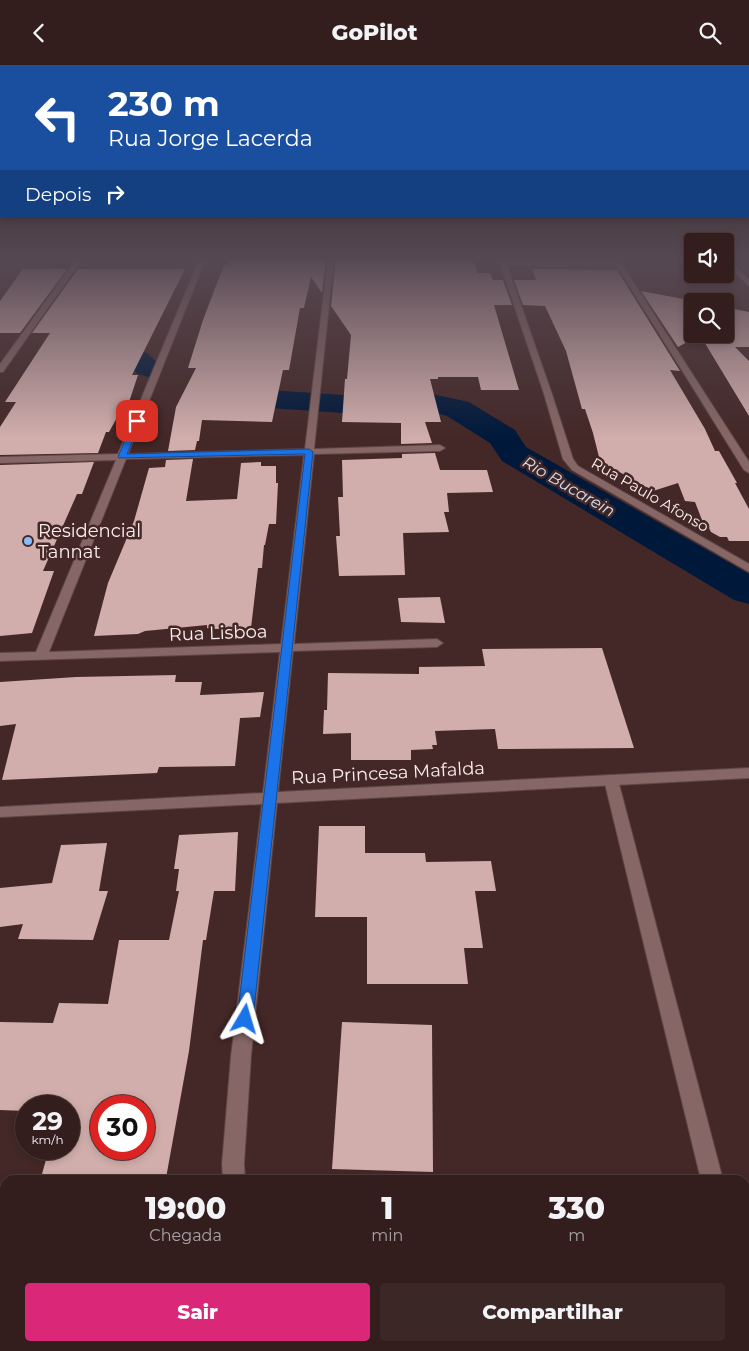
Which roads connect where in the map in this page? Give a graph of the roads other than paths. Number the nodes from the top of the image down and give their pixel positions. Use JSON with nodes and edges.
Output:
{"nodes":[{"id":1,"x":37,"y":318,"type":"edge"},
{"id":2,"x":179,"y":318,"type":"edge"},
{"id":3,"x":324,"y":318,"type":"edge"},
{"id":4,"x":521,"y":318,"type":"edge"},
{"id":5,"x":653,"y":318,"type":"edge"},
{"id":6,"x":0,"y":370,"type":"edge"},
{"id":7,"x":440,"y":448,"type":"dead end"},
{"id":8,"x":309,"y":452,"type":"junction"},
{"id":9,"x":122,"y":457,"type":"junction"},
{"id":10,"x":0,"y":460,"type":"edge"},
{"id":11,"x":749,"y":470,"type":"edge"},
{"id":12,"x":749,"y":569,"type":"edge"},
{"id":13,"x":437,"y":643,"type":"dead end"},
{"id":14,"x":287,"y":648,"type":"junction"},
{"id":15,"x":41,"y":656,"type":"junction"},
{"id":16,"x":0,"y":657,"type":"edge"},
{"id":17,"x":749,"y":773,"type":"edge"},
{"id":18,"x":611,"y":780,"type":"junction"},
{"id":19,"x":270,"y":798,"type":"junction"},
{"id":20,"x":0,"y":813,"type":"edge"},
{"id":21,"x":234,"y":1175,"type":"edge"},
{"id":22,"x":711,"y":1175,"type":"edge"}],
"edges":[{"from":1,"to":6,"type":"street"},
{"from":2,"to":9,"type":"street"},
{"from":3,"to":8,"type":"street"},
{"from":4,"to":12,"type":"street","name":"Rua Paulo Afonso"},
{"from":5,"to":11,"type":"street"},
{"from":7,"to":8,"type":"street"},
{"from":8,"to":9,"type":"street"},
{"from":8,"to":14,"type":"street"},
{"from":9,"to":10,"type":"street"},
{"from":9,"to":15,"type":"street"},
{"from":13,"to":14,"type":"street","name":"Rua Lisboa"},
{"from":14,"to":15,"type":"street","name":"Rua Lisboa"},
{"from":14,"to":19,"type":"street"},
{"from":15,"to":16,"type":"street","name":"Rua Lisboa"},
{"from":17,"to":18,"type":"street","name":"Rua Princesa Mafalda"},
{"from":18,"to":19,"type":"street","name":"Rua Princesa Mafalda"},
{"from":18,"to":22,"type":"street"},
{"from":19,"to":20,"type":"street","name":"Rua Princesa Mafalda"},
{"from":19,"to":21,"type":"street"}]}
